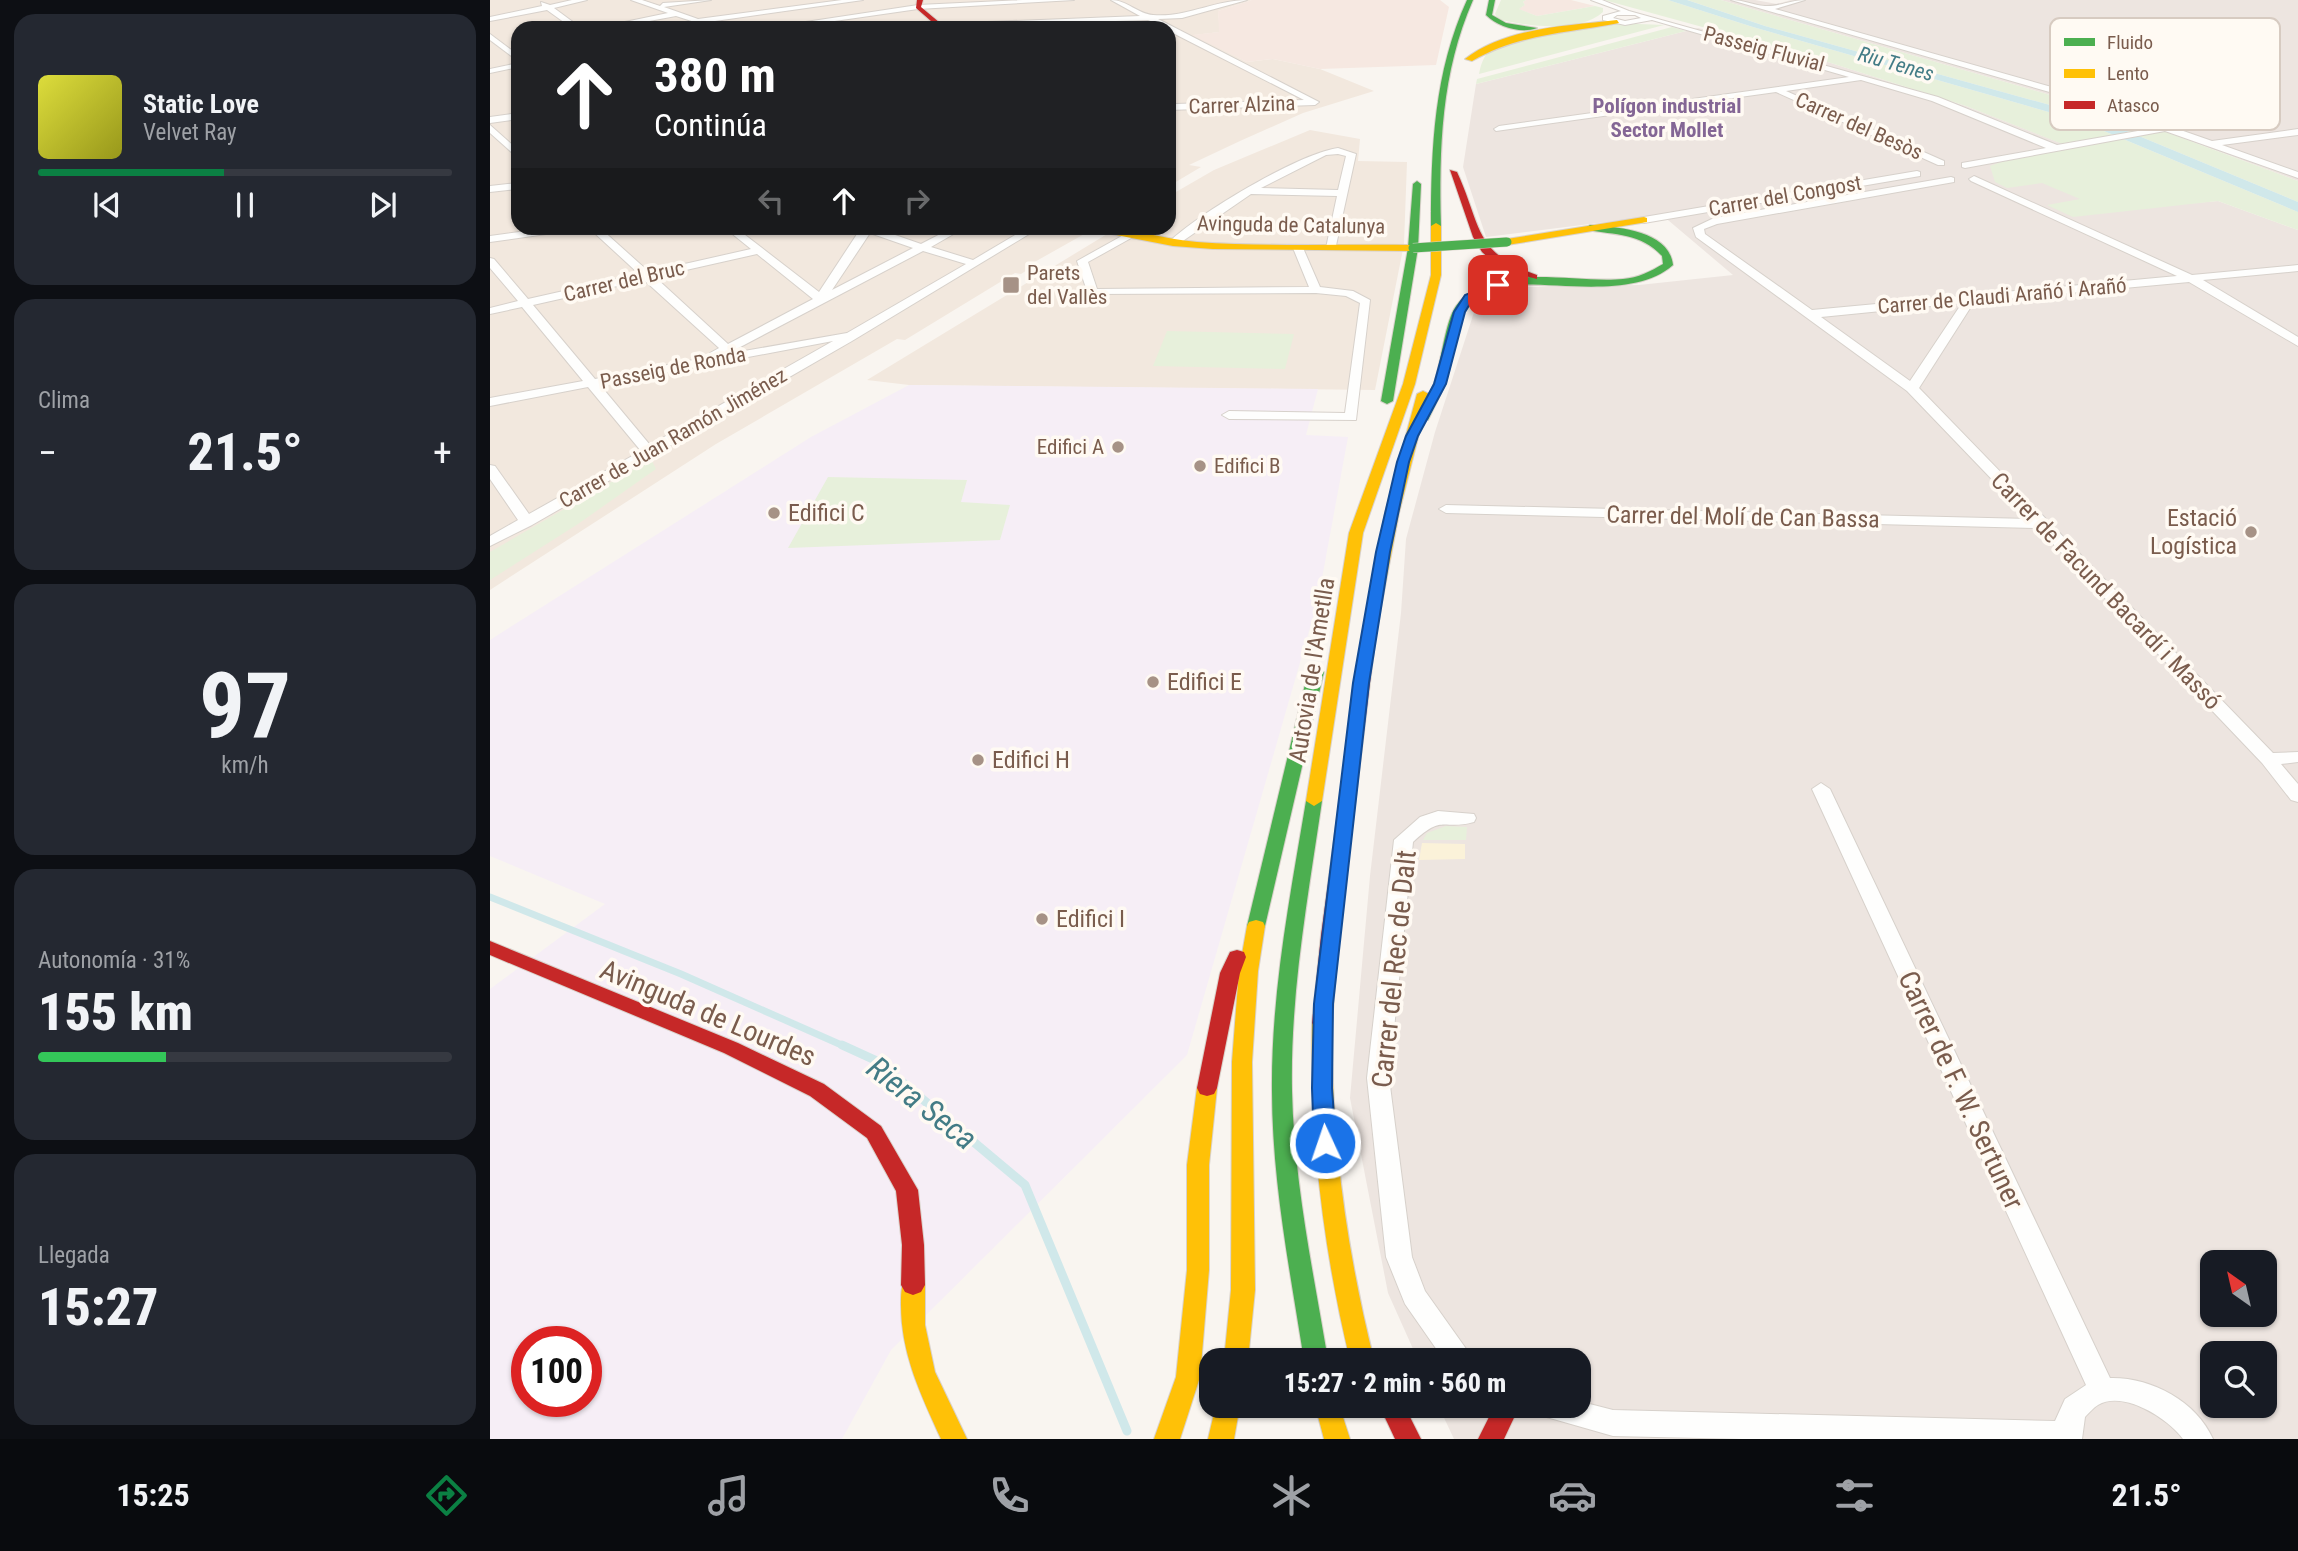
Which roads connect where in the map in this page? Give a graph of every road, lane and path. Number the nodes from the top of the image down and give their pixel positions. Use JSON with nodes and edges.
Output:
{"nodes":[{"id":1,"x":538,"y":0,"type":"edge"},
{"id":2,"x":583,"y":0,"type":"edge"},
{"id":3,"x":635,"y":0,"type":"edge"},
{"id":4,"x":707,"y":0,"type":"edge"},
{"id":5,"x":859,"y":0,"type":"edge"},
{"id":6,"x":1070,"y":0,"type":"edge"},
{"id":7,"x":1115,"y":0,"type":"edge"},
{"id":8,"x":1243,"y":0,"type":"edge"},
{"id":9,"x":1451,"y":0,"type":"edge"},
{"id":10,"x":1470,"y":0,"type":"edge"},
{"id":11,"x":1486,"y":0,"type":"edge"},
{"id":12,"x":1492,"y":0,"type":"edge"},
{"id":13,"x":1595,"y":0,"type":"edge"},
{"id":14,"x":1735,"y":0,"type":"edge"},
{"id":15,"x":1801,"y":0,"type":"edge"},
{"id":16,"x":1026,"y":1,"type":"edge"},
{"id":17,"x":919,"y":3,"type":"edge"},
{"id":18,"x":656,"y":6,"type":"junction"},
{"id":19,"x":808,"y":6,"type":"junction"},
{"id":20,"x":548,"y":7,"type":"junction"},
{"id":21,"x":1767,"y":9,"type":"junction"},
{"id":22,"x":680,"y":13,"type":"junction"},
{"id":23,"x":1611,"y":15,"type":"junction"},
{"id":24,"x":1643,"y":17,"type":"junction"},
{"id":25,"x":1151,"y":18,"type":"junction"},
{"id":26,"x":490,"y":19,"type":"edge"},
{"id":27,"x":829,"y":20,"type":"junction"},
{"id":28,"x":567,"y":21,"type":"edge"},
{"id":29,"x":637,"y":21,"type":"edge"},
{"id":30,"x":698,"y":21,"type":"joint"},
{"id":31,"x":822,"y":21,"type":"edge"},
{"id":32,"x":935,"y":21,"type":"edge"},
{"id":33,"x":1039,"y":21,"type":"edge"},
{"id":34,"x":1068,"y":21,"type":"edge"},
{"id":35,"x":1157,"y":21,"type":"edge"},
{"id":36,"x":1470,"y":27,"type":"junction"},
{"id":37,"x":1176,"y":31,"type":"edge"},
{"id":38,"x":490,"y":36,"type":"edge"},
{"id":39,"x":1190,"y":38,"type":"junction"},
{"id":40,"x":1176,"y":39,"type":"edge"},
{"id":41,"x":511,"y":44,"type":"edge"},
{"id":42,"x":502,"y":46,"type":"junction"},
{"id":43,"x":490,"y":48,"type":"edge"},
{"id":44,"x":511,"y":54,"type":"edge"},
{"id":45,"x":1469,"y":59,"type":"junction"},
{"id":46,"x":511,"y":66,"type":"edge"},
{"id":47,"x":490,"y":71,"type":"edge"},
{"id":48,"x":1446,"y":75,"type":"junction"},
{"id":49,"x":1867,"y":77,"type":"junction"},
{"id":50,"x":1464,"y":81,"type":"dead end"},
{"id":51,"x":2050,"y":89,"type":"edge"},
{"id":52,"x":1777,"y":90,"type":"junction"},
{"id":53,"x":1176,"y":109,"type":"edge"},
{"id":54,"x":511,"y":117,"type":"edge"},
{"id":55,"x":490,"y":120,"type":"edge"},
{"id":56,"x":1423,"y":121,"type":"dead end"},
{"id":57,"x":490,"y":128,"type":"edge"},
{"id":58,"x":1455,"y":128,"type":"dead end"},
{"id":59,"x":1499,"y":129,"type":"dead end"},
{"id":60,"x":2156,"y":130,"type":"edge"},
{"id":61,"x":2172,"y":130,"type":"edge"},
{"id":62,"x":2298,"y":132,"type":"edge"},
{"id":63,"x":2209,"y":144,"type":"junction"},
{"id":64,"x":511,"y":148,"type":"edge"},
{"id":65,"x":2055,"y":148,"type":"junction"},
{"id":66,"x":1453,"y":161,"type":"junction"},
{"id":67,"x":1941,"y":163,"type":"junction"},
{"id":68,"x":1965,"y":165,"type":"junction"},
{"id":69,"x":1417,"y":166,"type":"dead end"},
{"id":70,"x":1927,"y":172,"type":"junction"},
{"id":71,"x":2298,"y":175,"type":"edge"},
{"id":72,"x":1974,"y":179,"type":"junction"},
{"id":73,"x":1951,"y":180,"type":"junction"},
{"id":74,"x":511,"y":187,"type":"edge"},
{"id":75,"x":490,"y":189,"type":"edge"},
{"id":76,"x":1248,"y":191,"type":"junction"},
{"id":77,"x":1342,"y":193,"type":"junction"},
{"id":78,"x":1633,"y":228,"type":"junction"},
{"id":79,"x":518,"y":235,"type":"edge"},
{"id":80,"x":602,"y":235,"type":"edge"},
{"id":81,"x":739,"y":235,"type":"edge"},
{"id":82,"x":862,"y":235,"type":"edge"},
{"id":83,"x":887,"y":235,"type":"edge"},
{"id":84,"x":945,"y":235,"type":"edge"},
{"id":85,"x":1022,"y":235,"type":"edge"},
{"id":86,"x":1125,"y":235,"type":"joint"},
{"id":87,"x":490,"y":239,"type":"edge"},
{"id":88,"x":1173,"y":243,"type":"junction"},
{"id":89,"x":921,"y":247,"type":"junction"},
{"id":90,"x":1298,"y":248,"type":"junction"},
{"id":91,"x":1331,"y":248,"type":"junction"},
{"id":92,"x":1413,"y":248,"type":"junction"},
{"id":93,"x":758,"y":251,"type":"junction"},
{"id":94,"x":490,"y":261,"type":"edge"},
{"id":95,"x":968,"y":261,"type":"dead end"},
{"id":96,"x":1455,"y":261,"type":"dead end"},
{"id":97,"x":2298,"y":268,"type":"edge"},
{"id":98,"x":646,"y":276,"type":"junction"},
{"id":99,"x":2193,"y":279,"type":"junction"},
{"id":100,"x":1572,"y":282,"type":"junction"},
{"id":101,"x":1316,"y":290,"type":"junction"},
{"id":102,"x":820,"y":299,"type":"junction"},
{"id":103,"x":1449,"y":299,"type":"dead end"},
{"id":104,"x":1969,"y":299,"type":"junction"},
{"id":105,"x":525,"y":303,"type":"junction"},
{"id":106,"x":490,"y":311,"type":"edge"},
{"id":107,"x":1811,"y":314,"type":"junction"},
{"id":108,"x":852,"y":336,"type":"junction"},
{"id":109,"x":2298,"y":342,"type":"edge"},
{"id":110,"x":726,"y":348,"type":"junction"},
{"id":111,"x":706,"y":364,"type":"junction"},
{"id":112,"x":596,"y":385,"type":"junction"},
{"id":113,"x":1912,"y":388,"type":"junction"},
{"id":114,"x":490,"y":402,"type":"edge"},
{"id":115,"x":490,"y":408,"type":"edge"},
{"id":116,"x":1228,"y":415,"type":"dead end"},
{"id":117,"x":1388,"y":436,"type":"junction"},
{"id":118,"x":1412,"y":436,"type":"junction"},
{"id":119,"x":649,"y":452,"type":"junction"},
{"id":120,"x":490,"y":468,"type":"edge"},
{"id":121,"x":1446,"y":509,"type":"dead end"},
{"id":122,"x":527,"y":522,"type":"junction"},
{"id":123,"x":2041,"y":524,"type":"junction"},
{"id":124,"x":1356,"y":533,"type":"junction"},
{"id":125,"x":490,"y":542,"type":"edge"},
{"id":126,"x":2298,"y":757,"type":"edge"},
{"id":127,"x":2268,"y":759,"type":"junction"},
{"id":128,"x":1821,"y":789,"type":"dead end"},
{"id":129,"x":2298,"y":796,"type":"edge"},
{"id":130,"x":1467,"y":818,"type":"dead end"},
{"id":131,"x":1259,"y":909,"type":"junction"},
{"id":132,"x":490,"y":948,"type":"edge"},
{"id":133,"x":1354,"y":1332,"type":"junction"},
{"id":134,"x":1237,"y":1348,"type":"edge"},
{"id":135,"x":1314,"y":1348,"type":"edge"},
{"id":136,"x":1359,"y":1348,"type":"edge"},
{"id":137,"x":1362,"y":1348,"type":"edge"},
{"id":138,"x":1451,"y":1348,"type":"edge"},
{"id":139,"x":2102,"y":1390,"type":"junction"},
{"id":140,"x":932,"y":1397,"type":"junction"},
{"id":141,"x":1591,"y":1417,"type":"edge"},
{"id":142,"x":1225,"y":1418,"type":"edge"},
{"id":143,"x":1330,"y":1418,"type":"edge"},
{"id":144,"x":1389,"y":1418,"type":"edge"},
{"id":145,"x":1502,"y":1418,"type":"edge"},
{"id":146,"x":2068,"y":1437,"type":"edge"},
{"id":147,"x":940,"y":1439,"type":"edge"},
{"id":148,"x":954,"y":1439,"type":"edge"},
{"id":149,"x":1167,"y":1439,"type":"edge"},
{"id":150,"x":1221,"y":1439,"type":"edge"},
{"id":151,"x":1336,"y":1439,"type":"edge"},
{"id":152,"x":1408,"y":1439,"type":"edge"},
{"id":153,"x":1491,"y":1439,"type":"edge"},
{"id":154,"x":2199,"y":1439,"type":"edge"}],
"edges":[{"from":1,"to":20,"type":"street"},
{"from":2,"to":20,"type":"street"},
{"from":3,"to":18,"type":"street"},
{"from":4,"to":18,"type":"street"},
{"from":5,"to":19,"type":"street"},
{"from":6,"to":16,"type":"street"},
{"from":7,"to":25,"type":"street"},
{"from":8,"to":25,"type":"street"},
{"from":9,"to":36,"type":"main road"},
{"from":10,"to":36,"type":"main road","name":"Autovia de l'Ametlla"},
{"from":11,"to":36,"type":"main road","name":"Autovia de l'Ametlla"},
{"from":12,"to":23,"type":"main road"},
{"from":13,"to":23,"type":"street","name":"Passeig Fluvial"},
{"from":14,"to":21,"type":"street","name":"Passeig Fluvial"},
{"from":15,"to":21,"type":"street"},
{"from":16,"to":17,"type":"street"},
{"from":16,"to":33,"type":"street"},
{"from":17,"to":27,"type":"street"},
{"from":17,"to":32,"type":"main road"},
{"from":18,"to":22,"type":"street"},
{"from":19,"to":27,"type":"street"},
{"from":19,"to":30,"type":"street"},
{"from":20,"to":26,"type":"street"},
{"from":20,"to":28,"type":"street"},
{"from":21,"to":51,"type":"street","name":"Passeig Fluvial"},
{"from":22,"to":29,"type":"street"},
{"from":22,"to":30,"type":"street"},
{"from":23,"to":24,"type":"street"},
{"from":23,"to":24,"type":"street","name":"Passeig Fluvial"},
{"from":23,"to":45,"type":"main road"},
{"from":24,"to":49,"type":"street","name":"Passeig Fluvial"},
{"from":25,"to":34,"type":"street"},
{"from":25,"to":35,"type":"street"},
{"from":27,"to":31,"type":"street"},
{"from":36,"to":45,"type":"main road","name":"Autovia de l'Ametlla"},
{"from":36,"to":48,"type":"main road","name":"Autovia de l'Ametlla"},
{"from":37,"to":39,"type":"street"},
{"from":38,"to":42,"type":"street"},
{"from":39,"to":40,"type":"street"},
{"from":39,"to":53,"type":"street","name":"Carrer Alzina"},
{"from":41,"to":42,"type":"street"},
{"from":42,"to":43,"type":"street"},
{"from":42,"to":44,"type":"street"},
{"from":45,"to":50,"type":"main road","name":"Autovia de l'Ametlla"},
{"from":46,"to":47,"type":"street"},
{"from":48,"to":56,"type":"main road"},
{"from":48,"to":117,"type":"main road","name":"Autovia de l'Ametlla"},
{"from":49,"to":52,"type":"street"},
{"from":49,"to":65,"type":"street","name":"Passeig Fluvial"},
{"from":52,"to":59,"type":"street"},
{"from":52,"to":67,"type":"street","name":"Carrer del Besòs"},
{"from":54,"to":55,"type":"street"},
{"from":57,"to":64,"type":"street"},
{"from":58,"to":66,"type":"main road"},
{"from":60,"to":65,"type":"street"},
{"from":61,"to":63,"type":"street","name":"Passeig Fluvial"},
{"from":62,"to":63,"type":"street"},
{"from":63,"to":71,"type":"street","name":"Passeig Fluvial"},
{"from":65,"to":68,"type":"street"},
{"from":66,"to":96,"type":"main road"},
{"from":66,"to":100,"type":"main road"},
{"from":67,"to":68,"type":"street","name":"Carrer del Besòs"},
{"from":67,"to":70,"type":"street"},
{"from":68,"to":72,"type":"street"},
{"from":69,"to":92,"type":"main road"},
{"from":70,"to":73,"type":"street"},
{"from":70,"to":78,"type":"street","name":"Carrer del Congost"},
{"from":72,"to":73,"type":"street"},
{"from":72,"to":99,"type":"street"},
{"from":73,"to":107,"type":"street","name":"Carrer de Facund Bacardí i Massó"},
{"from":74,"to":75,"type":"street"},
{"from":76,"to":77,"type":"street"},
{"from":76,"to":77,"type":"street"},
{"from":76,"to":88,"type":"street"},
{"from":77,"to":91,"type":"street"},
{"from":78,"to":92,"type":"main road","name":"Avinguda de Catalunya","bridge":true},
{"from":78,"to":100,"type":"main road"},
{"from":79,"to":87,"type":"street"},
{"from":80,"to":98,"type":"street"},
{"from":81,"to":93,"type":"street"},
{"from":82,"to":102,"type":"street"},
{"from":83,"to":89,"type":"street"},
{"from":84,"to":89,"type":"street"},
{"from":85,"to":108,"type":"street","name":"Carrer de Juan Ramón Jiménez"},
{"from":86,"to":88,"type":"main road","name":"Avinguda de Catalunya"},
{"from":86,"to":101,"type":"street"},
{"from":88,"to":90,"type":"main road","name":"Avinguda de Catalunya"},
{"from":89,"to":95,"type":"street"},
{"from":89,"to":102,"type":"street"},
{"from":90,"to":91,"type":"main road","name":"Avinguda de Catalunya"},
{"from":90,"to":101,"type":"street"},
{"from":91,"to":92,"type":"main road","name":"Avinguda de Catalunya"},
{"from":92,"to":117,"type":"main road"},
{"from":93,"to":98,"type":"street","name":"Carrer del Bruc"},
{"from":93,"to":102,"type":"street"},
{"from":94,"to":105,"type":"street"},
{"from":97,"to":99,"type":"street","name":"Carrer de Claudi Arañó i Arañó"},
{"from":98,"to":105,"type":"street","name":"Carrer del Bruc"},
{"from":98,"to":110,"type":"street"},
{"from":99,"to":104,"type":"street","name":"Carrer de Claudi Arañó i Arañó"},
{"from":99,"to":109,"type":"street"},
{"from":100,"to":118,"type":"main road"},
{"from":101,"to":116,"type":"street"},
{"from":102,"to":110,"type":"street"},
{"from":103,"to":118,"type":"main road","name":"Autovia de l'Ametlla"},
{"from":104,"to":107,"type":"street","name":"Carrer de Claudi Arañó i Arañó"},
{"from":104,"to":113,"type":"street"},
{"from":105,"to":106,"type":"street","name":"Carrer del Bruc"},
{"from":105,"to":112,"type":"street"},
{"from":107,"to":113,"type":"street","name":"Carrer de Facund Bacardí i Massó"},
{"from":108,"to":111,"type":"street","name":"Passeig de Ronda"},
{"from":108,"to":119,"type":"street","name":"Carrer de Juan Ramón Jiménez"},
{"from":110,"to":111,"type":"street"},
{"from":111,"to":112,"type":"street","name":"Passeig de Ronda"},
{"from":112,"to":114,"type":"street","name":"Passeig de Ronda"},
{"from":112,"to":115,"type":"street","name":"Passeig de Ronda"},
{"from":112,"to":119,"type":"street"},
{"from":113,"to":123,"type":"street","name":"Carrer de Facund Bacardí i Massó"},
{"from":117,"to":124,"type":"main road","name":"Autovia de l'Ametlla"},
{"from":118,"to":133,"type":"main road","name":"Autovia de l'Ametlla"},
{"from":119,"to":122,"type":"street","name":"Carrer de Juan Ramón Jiménez"},
{"from":120,"to":122,"type":"street"},
{"from":121,"to":123,"type":"street","name":"Carrer del Molí de Can Bassa"},
{"from":122,"to":125,"type":"street","name":"Carrer de Juan Ramón Jiménez"},
{"from":123,"to":127,"type":"street","name":"Carrer de Facund Bacardí i Massó"},
{"from":124,"to":131,"type":"main road"},
{"from":124,"to":135,"type":"main road","name":"Autovia de l'Ametlla"},
{"from":126,"to":127,"type":"street"},
{"from":127,"to":129,"type":"street","name":"Carrer de Facund Bacardí i Massó"},
{"from":128,"to":139,"type":"street","name":"Carrer de F. W. Sertuner"},
{"from":130,"to":138,"type":"street","name":"Carrer del Rec de Dalt"},
{"from":131,"to":134,"type":"main road"},
{"from":131,"to":149,"type":"main road"},
{"from":132,"to":140,"type":"main road","name":"Avinguda de Lourdes"},
{"from":133,"to":136,"type":"main road","name":"Autovia de l'Ametlla"},
{"from":133,"to":137,"type":"main road"},
{"from":139,"to":146,"type":"street"},
{"from":139,"to":154,"type":"street"},
{"from":140,"to":147,"type":"main road","name":"Avinguda de Lourdes"},
{"from":140,"to":148,"type":"main road","name":"Avinguda de Lourdes"},
{"from":141,"to":146,"type":"street"},
{"from":142,"to":150,"type":"main road"},
{"from":143,"to":151,"type":"main road"},
{"from":144,"to":152,"type":"main road"},
{"from":145,"to":153,"type":"main road"}]}
